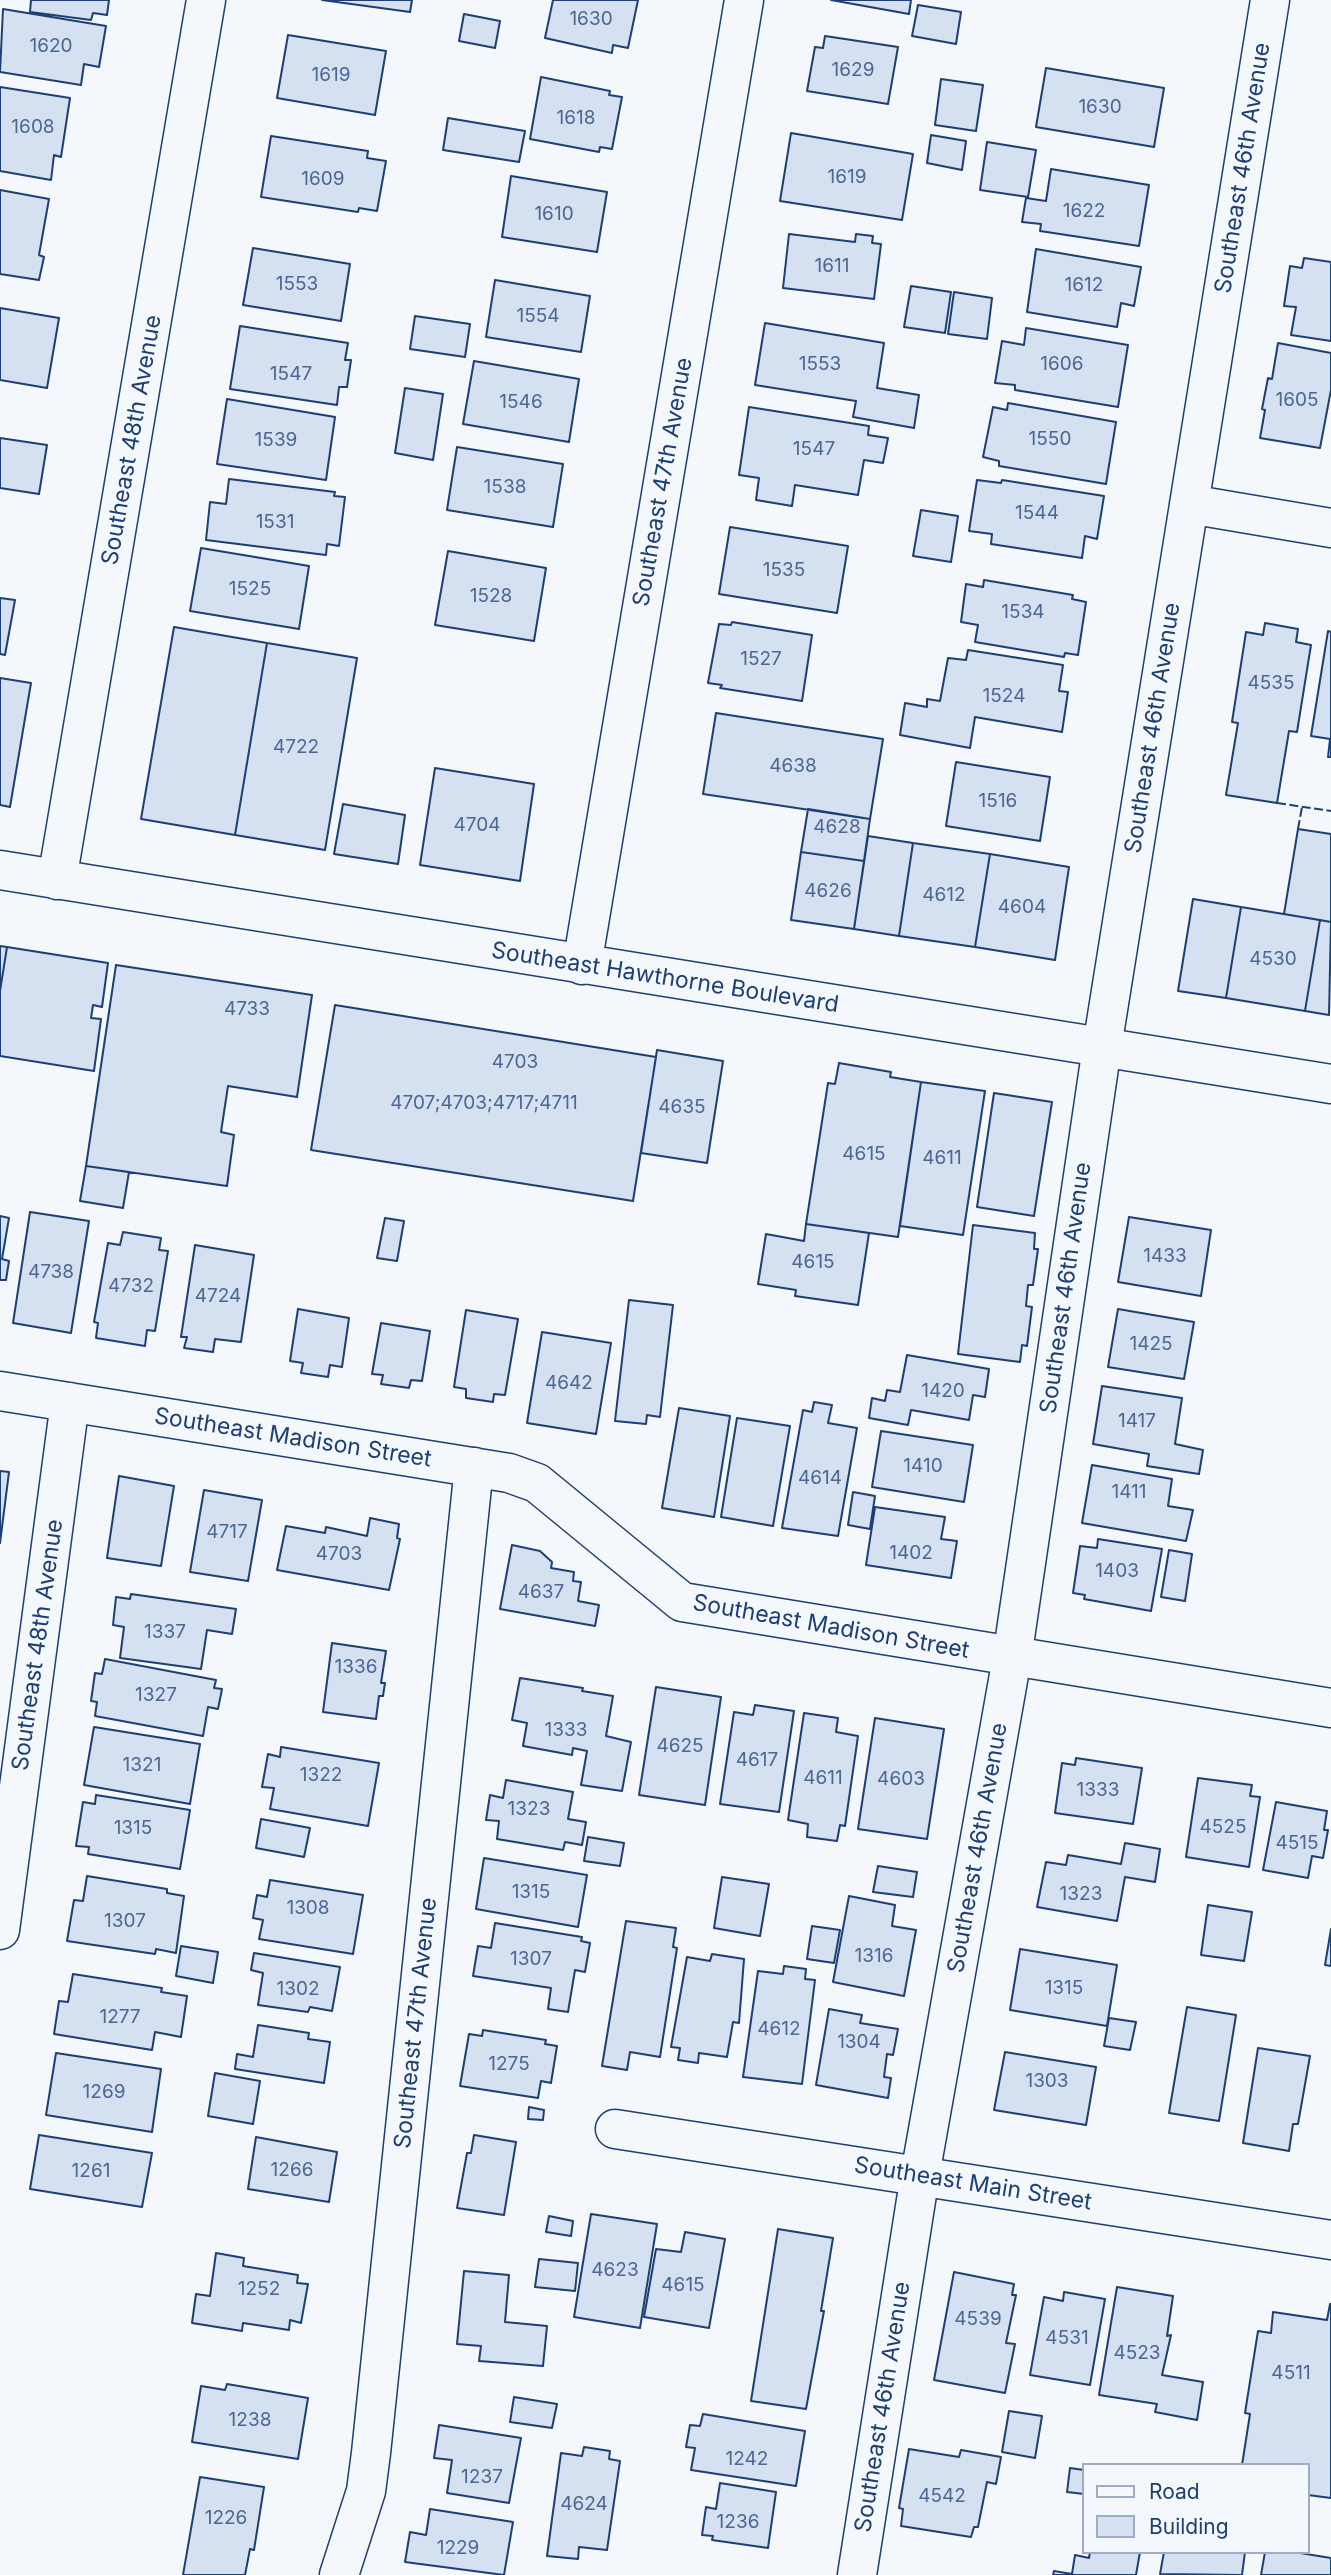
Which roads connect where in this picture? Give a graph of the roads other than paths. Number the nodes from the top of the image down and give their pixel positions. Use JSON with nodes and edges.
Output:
{"nodes":[{"id":1,"x":206,"y":0,"type":"edge"},
{"id":2,"x":744,"y":0,"type":"edge"},
{"id":3,"x":1270,"y":0,"type":"edge"},
{"id":4,"x":1189,"y":504,"type":"junction"},
{"id":5,"x":1331,"y":528,"type":"edge"},
{"id":6,"x":0,"y":870,"type":"edge"},
{"id":7,"x":57,"y":880,"type":"junction"},
{"id":8,"x":582,"y":965,"type":"junction"},
{"id":9,"x":1102,"y":1047,"type":"junction"},
{"id":10,"x":1331,"y":1084,"type":"edge"},
{"id":11,"x":0,"y":1391,"type":"edge"},
{"id":12,"x":70,"y":1402,"type":"junction"},
{"id":13,"x":474,"y":1467,"type":"junction"},
{"id":14,"x":1012,"y":1657,"type":"junction"},
{"id":15,"x":1331,"y":1708,"type":"edge"},
{"id":16,"x":0,"y":1930,"type":"edge"},
{"id":17,"x":615,"y":2129,"type":"dead end"},
{"id":18,"x":920,"y":2175,"type":"junction"},
{"id":19,"x":1331,"y":2240,"type":"edge"},
{"id":20,"x":339,"y":2575,"type":"edge"},
{"id":21,"x":857,"y":2575,"type":"edge"}],
"edges":[{"from":1,"to":7,"type":"street","name":"Southeast 48th Avenue"},
{"from":2,"to":8,"type":"street","name":"Southeast 47th Avenue"},
{"from":3,"to":4,"type":"street","name":"Southeast 46th Avenue"},
{"from":4,"to":5,"type":"street"},
{"from":4,"to":9,"type":"street","name":"Southeast 46th Avenue"},
{"from":6,"to":7,"type":"street","name":"Southeast Hawthorne Boulevard"},
{"from":7,"to":8,"type":"street","name":"Southeast Hawthorne Boulevard"},
{"from":8,"to":9,"type":"street","name":"Southeast Hawthorne Boulevard"},
{"from":9,"to":10,"type":"street","name":"Southeast Hawthorne Boulevard"},
{"from":9,"to":14,"type":"street","name":"Southeast 46th Avenue"},
{"from":11,"to":12,"type":"street","name":"Southeast Madison Street"},
{"from":12,"to":13,"type":"street","name":"Southeast Madison Street"},
{"from":12,"to":16,"type":"street","name":"Southeast 48th Avenue"},
{"from":13,"to":14,"type":"street","name":"Southeast Madison Street"},
{"from":13,"to":20,"type":"street","name":"Southeast 47th Avenue"},
{"from":14,"to":15,"type":"street","name":"Southeast Madison Street"},
{"from":14,"to":18,"type":"street","name":"Southeast 46th Avenue"},
{"from":17,"to":18,"type":"street","name":"Southeast Main Street"},
{"from":18,"to":19,"type":"street","name":"Southeast Main Street"},
{"from":18,"to":21,"type":"street","name":"Southeast 46th Avenue"}]}
